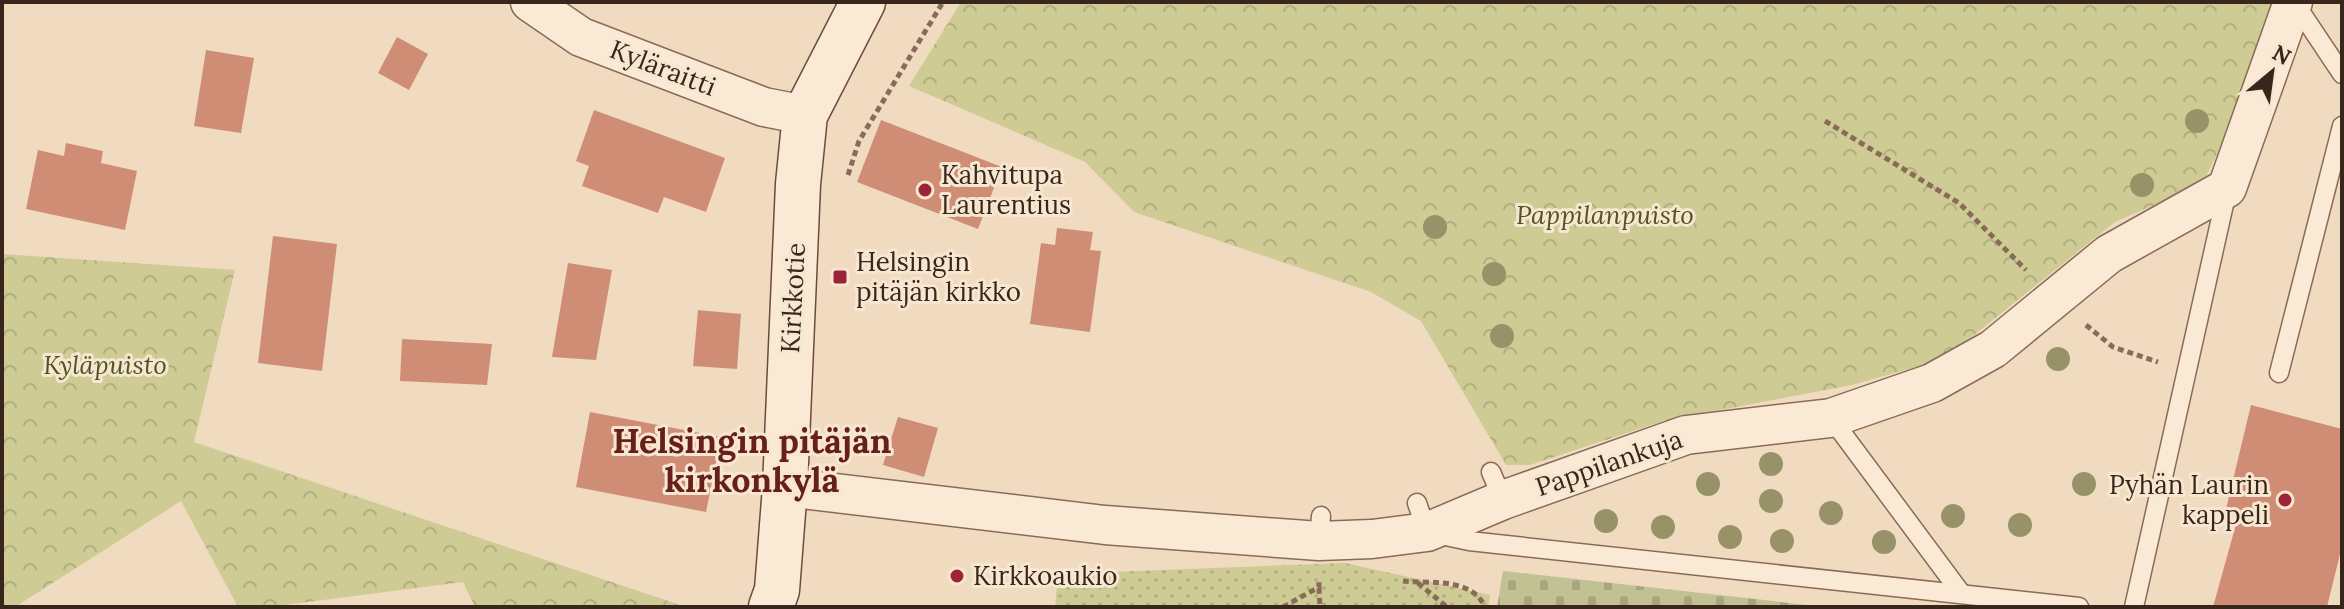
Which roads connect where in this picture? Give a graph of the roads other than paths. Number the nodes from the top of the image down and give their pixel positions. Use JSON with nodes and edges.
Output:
{"nodes":[{"id":1,"x":530,"y":2,"type":"edge"},
{"id":2,"x":863,"y":2,"type":"edge"},
{"id":3,"x":2294,"y":2,"type":"edge"},
{"id":4,"x":2342,"y":74,"type":"edge"},
{"id":5,"x":805,"y":115,"type":"junction"},
{"id":6,"x":2342,"y":126,"type":"edge"},
{"id":7,"x":2227,"y":188,"type":"junction"},
{"id":8,"x":2279,"y":373,"type":"dead end"},
{"id":9,"x":1831,"y":418,"type":"junction"},
{"id":10,"x":785,"y":487,"type":"junction"},
{"id":11,"x":1422,"y":517,"type":"junction"},
{"id":12,"x":1961,"y":593,"type":"junction"},
{"id":13,"x":771,"y":607,"type":"edge"},
{"id":14,"x":2079,"y":607,"type":"edge"},
{"id":15,"x":2134,"y":607,"type":"edge"}],
"edges":[{"from":1,"to":5,"type":"street","name":"Kyläraitti"},
{"from":2,"to":5,"type":"street","name":"Kirkkotie"},
{"from":3,"to":4,"type":"lane"},
{"from":3,"to":7,"type":"street"},
{"from":5,"to":10,"type":"street","name":"Kirkkotie"},
{"from":6,"to":8,"type":"lane"},
{"from":7,"to":9,"type":"street","name":"Pappilankuja"},
{"from":7,"to":15,"type":"lane"},
{"from":9,"to":11,"type":"street","name":"Pappilankuja"},
{"from":9,"to":12,"type":"lane"},
{"from":10,"to":11,"type":"street","name":"Pappilankuja"},
{"from":10,"to":13,"type":"street","name":"Kirkkotie"},
{"from":11,"to":12,"type":"lane"},
{"from":12,"to":14,"type":"lane"}]}
